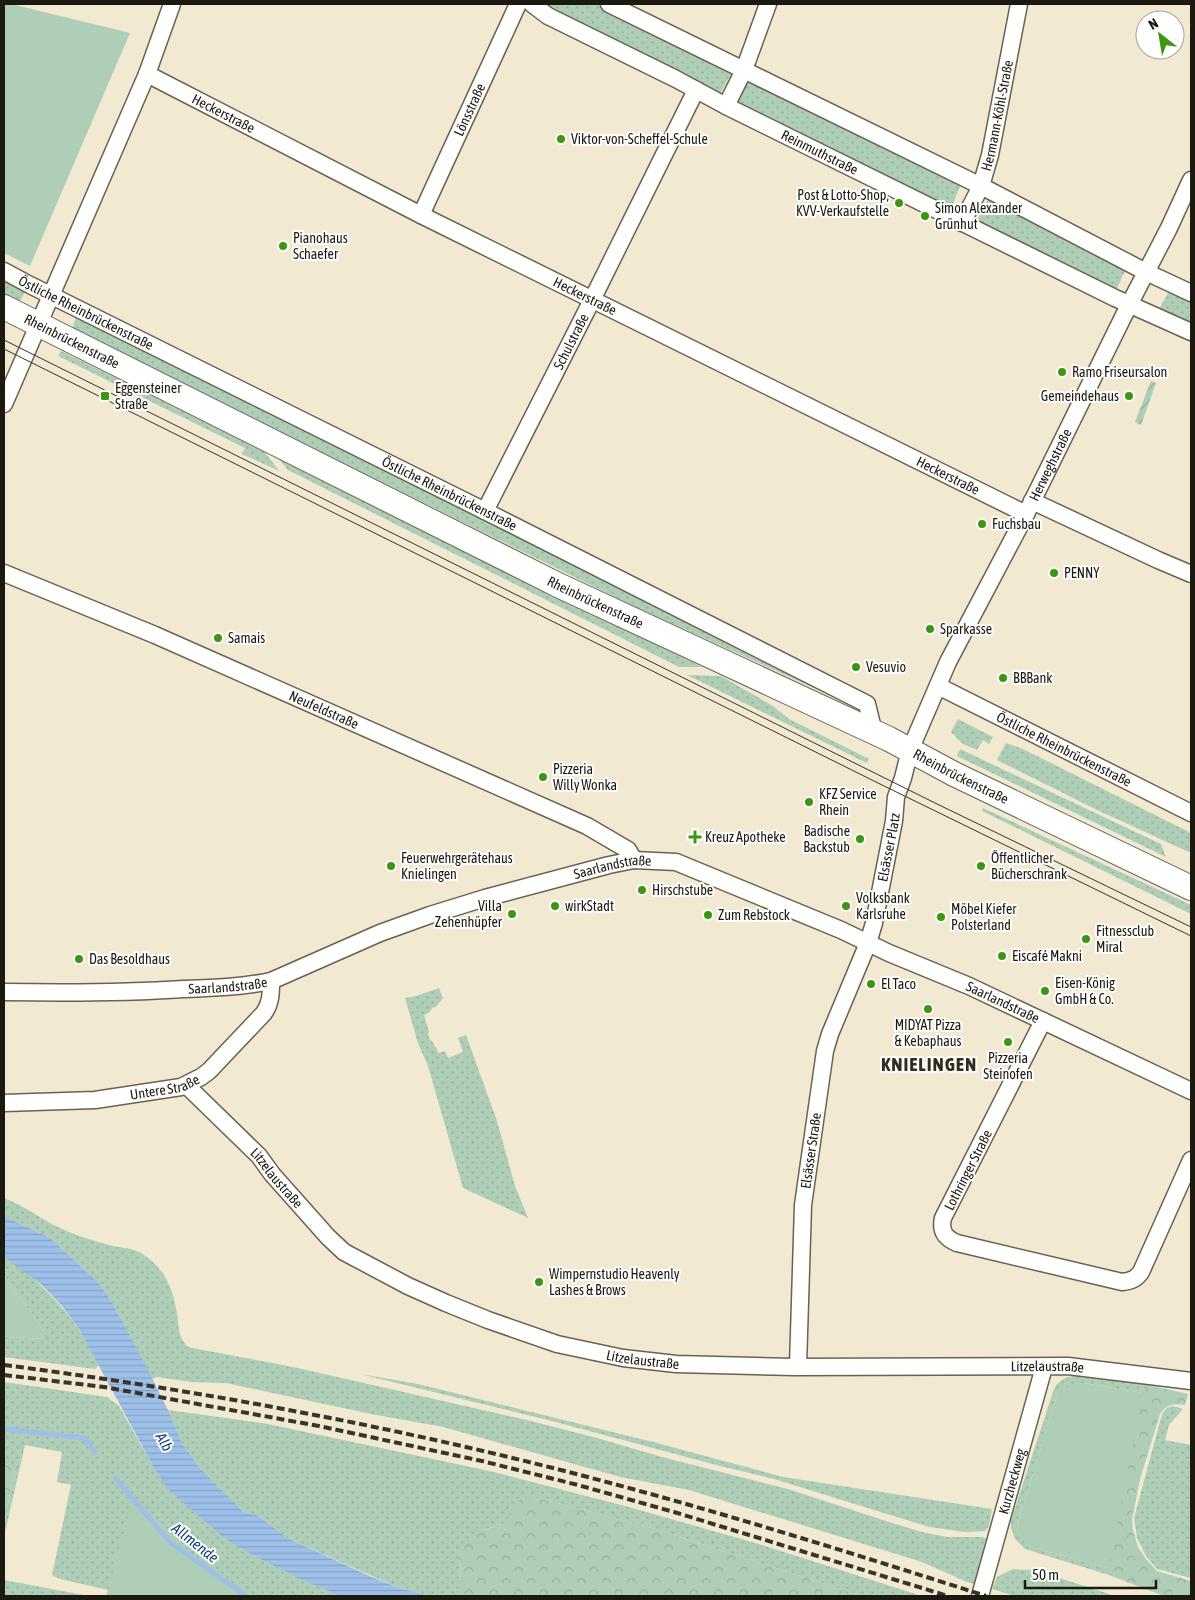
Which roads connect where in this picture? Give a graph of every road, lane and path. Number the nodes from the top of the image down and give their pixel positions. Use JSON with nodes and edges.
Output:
{"nodes":[{"id":1,"x":172,"y":4,"type":"edge"},
{"id":2,"x":518,"y":4,"type":"edge"},
{"id":3,"x":532,"y":4,"type":"edge"},
{"id":4,"x":609,"y":4,"type":"edge"},
{"id":5,"x":768,"y":4,"type":"edge"},
{"id":6,"x":1019,"y":4,"type":"edge"},
{"id":7,"x":744,"y":70,"type":"junction"},
{"id":8,"x":147,"y":74,"type":"junction"},
{"id":9,"x":696,"y":90,"type":"junction"},
{"id":10,"x":726,"y":106,"type":"junction"},
{"id":11,"x":1191,"y":180,"type":"edge"},
{"id":12,"x":981,"y":186,"type":"junction"},
{"id":13,"x":421,"y":215,"type":"junction"},
{"id":14,"x":962,"y":223,"type":"junction"},
{"id":15,"x":4,"y":271,"type":"edge"},
{"id":16,"x":1146,"y":272,"type":"junction"},
{"id":17,"x":1191,"y":292,"type":"edge"},
{"id":18,"x":51,"y":296,"type":"junction"},
{"id":19,"x":592,"y":300,"type":"junction"},
{"id":20,"x":1129,"y":305,"type":"junction"},
{"id":21,"x":4,"y":307,"type":"edge"},
{"id":22,"x":38,"y":325,"type":"junction"},
{"id":23,"x":1191,"y":332,"type":"edge"},
{"id":24,"x":11,"y":371,"type":"edge"},
{"id":25,"x":4,"y":404,"type":"edge"},
{"id":26,"x":1029,"y":507,"type":"junction"},
{"id":27,"x":485,"y":511,"type":"junction"},
{"id":28,"x":4,"y":573,"type":"edge"},
{"id":29,"x":1191,"y":574,"type":"edge"},
{"id":30,"x":938,"y":686,"type":"junction"},
{"id":31,"x":874,"y":732,"type":"junction"},
{"id":32,"x":910,"y":750,"type":"junction"},
{"id":33,"x":1191,"y":813,"type":"edge"},
{"id":34,"x":634,"y":860,"type":"junction"},
{"id":35,"x":1191,"y":888,"type":"edge"},
{"id":36,"x":868,"y":943,"type":"junction"},
{"id":37,"x":271,"y":981,"type":"junction"},
{"id":38,"x":4,"y":992,"type":"edge"},
{"id":39,"x":1043,"y":1021,"type":"junction"},
{"id":40,"x":186,"y":1085,"type":"junction"},
{"id":41,"x":1191,"y":1091,"type":"edge"},
{"id":42,"x":4,"y":1103,"type":"edge"},
{"id":43,"x":1191,"y":1160,"type":"edge"},
{"id":44,"x":798,"y":1366,"type":"junction"},
{"id":45,"x":1044,"y":1367,"type":"junction"},
{"id":46,"x":1191,"y":1381,"type":"edge"},
{"id":47,"x":980,"y":1596,"type":"edge"}],
"edges":[{"from":1,"to":8,"type":"street"},
{"from":2,"to":13,"type":"street","name":"Lönsstraße"},
{"from":3,"to":9,"type":"street","name":"Reinmuthstraße"},
{"from":4,"to":7,"type":"street"},
{"from":5,"to":7,"type":"street"},
{"from":6,"to":12,"type":"street","name":"Hermann-Köhl-Straße"},
{"from":7,"to":10,"type":"street"},
{"from":7,"to":12,"type":"street"},
{"from":8,"to":13,"type":"street","name":"Heckerstraße"},
{"from":8,"to":18,"type":"street"},
{"from":9,"to":10,"type":"street","name":"Reinmuthstraße"},
{"from":9,"to":19,"type":"street","name":"Schulstraße"},
{"from":10,"to":14,"type":"street","name":"Reinmuthstraße"},
{"from":11,"to":16,"type":"street","name":"Herweghstraße"},
{"from":12,"to":14,"type":"street","name":"Hermann-Köhl-Straße"},
{"from":12,"to":16,"type":"street"},
{"from":13,"to":19,"type":"street","name":"Heckerstraße"},
{"from":14,"to":20,"type":"street","name":"Reinmuthstraße"},
{"from":15,"to":18,"type":"street","name":"Östliche Rheinbrückenstraße"},
{"from":16,"to":17,"type":"street"},
{"from":16,"to":20,"type":"street","name":"Herweghstraße"},
{"from":18,"to":22,"type":"street"},
{"from":18,"to":27,"type":"street","name":"Östliche Rheinbrückenstraße"},
{"from":19,"to":26,"type":"street","name":"Heckerstraße"},
{"from":19,"to":27,"type":"street","name":"Schulstraße"},
{"from":20,"to":23,"type":"street","name":"Reinmuthstraße"},
{"from":20,"to":26,"type":"street","name":"Herweghstraße"},
{"from":21,"to":22,"type":"main road","name":"Rheinbrückenstraße"},
{"from":22,"to":24,"type":"street"},
{"from":22,"to":31,"type":"main road","name":"Rheinbrückenstraße"},
{"from":24,"to":25,"type":"street"},
{"from":26,"to":29,"type":"street","name":"Heckerstraße"},
{"from":26,"to":30,"type":"street","name":"Herweghstraße"},
{"from":27,"to":31,"type":"street","name":"Östliche Rheinbrückenstraße"},
{"from":28,"to":34,"type":"street","name":"Neufeldstraße"},
{"from":30,"to":32,"type":"street","name":"Herweghstraße"},
{"from":30,"to":33,"type":"street","name":"Östliche Rheinbrückenstraße"},
{"from":31,"to":32,"type":"main road","name":"Rheinbrückenstraße"},
{"from":32,"to":35,"type":"main road","name":"Rheinbrückenstraße"},
{"from":32,"to":36,"type":"street","name":"Elsässer Platz"},
{"from":34,"to":36,"type":"street","name":"Saarlandstraße"},
{"from":34,"to":37,"type":"street","name":"Saarlandstraße"},
{"from":36,"to":39,"type":"street","name":"Saarlandstraße"},
{"from":36,"to":44,"type":"street","name":"Elsässer Straße"},
{"from":37,"to":38,"type":"street","name":"Saarlandstraße"},
{"from":37,"to":40,"type":"street","name":"Untere Straße"},
{"from":39,"to":41,"type":"street","name":"Saarlandstraße"},
{"from":39,"to":43,"type":"street","name":"Lothringer Straße"},
{"from":40,"to":42,"type":"street","name":"Untere Straße"},
{"from":40,"to":44,"type":"street","name":"Litzelaustraße"},
{"from":44,"to":45,"type":"street","name":"Litzelaustraße"},
{"from":45,"to":46,"type":"street","name":"Litzelaustraße"},
{"from":45,"to":47,"type":"street","name":"Kurzheckweg"}]}
